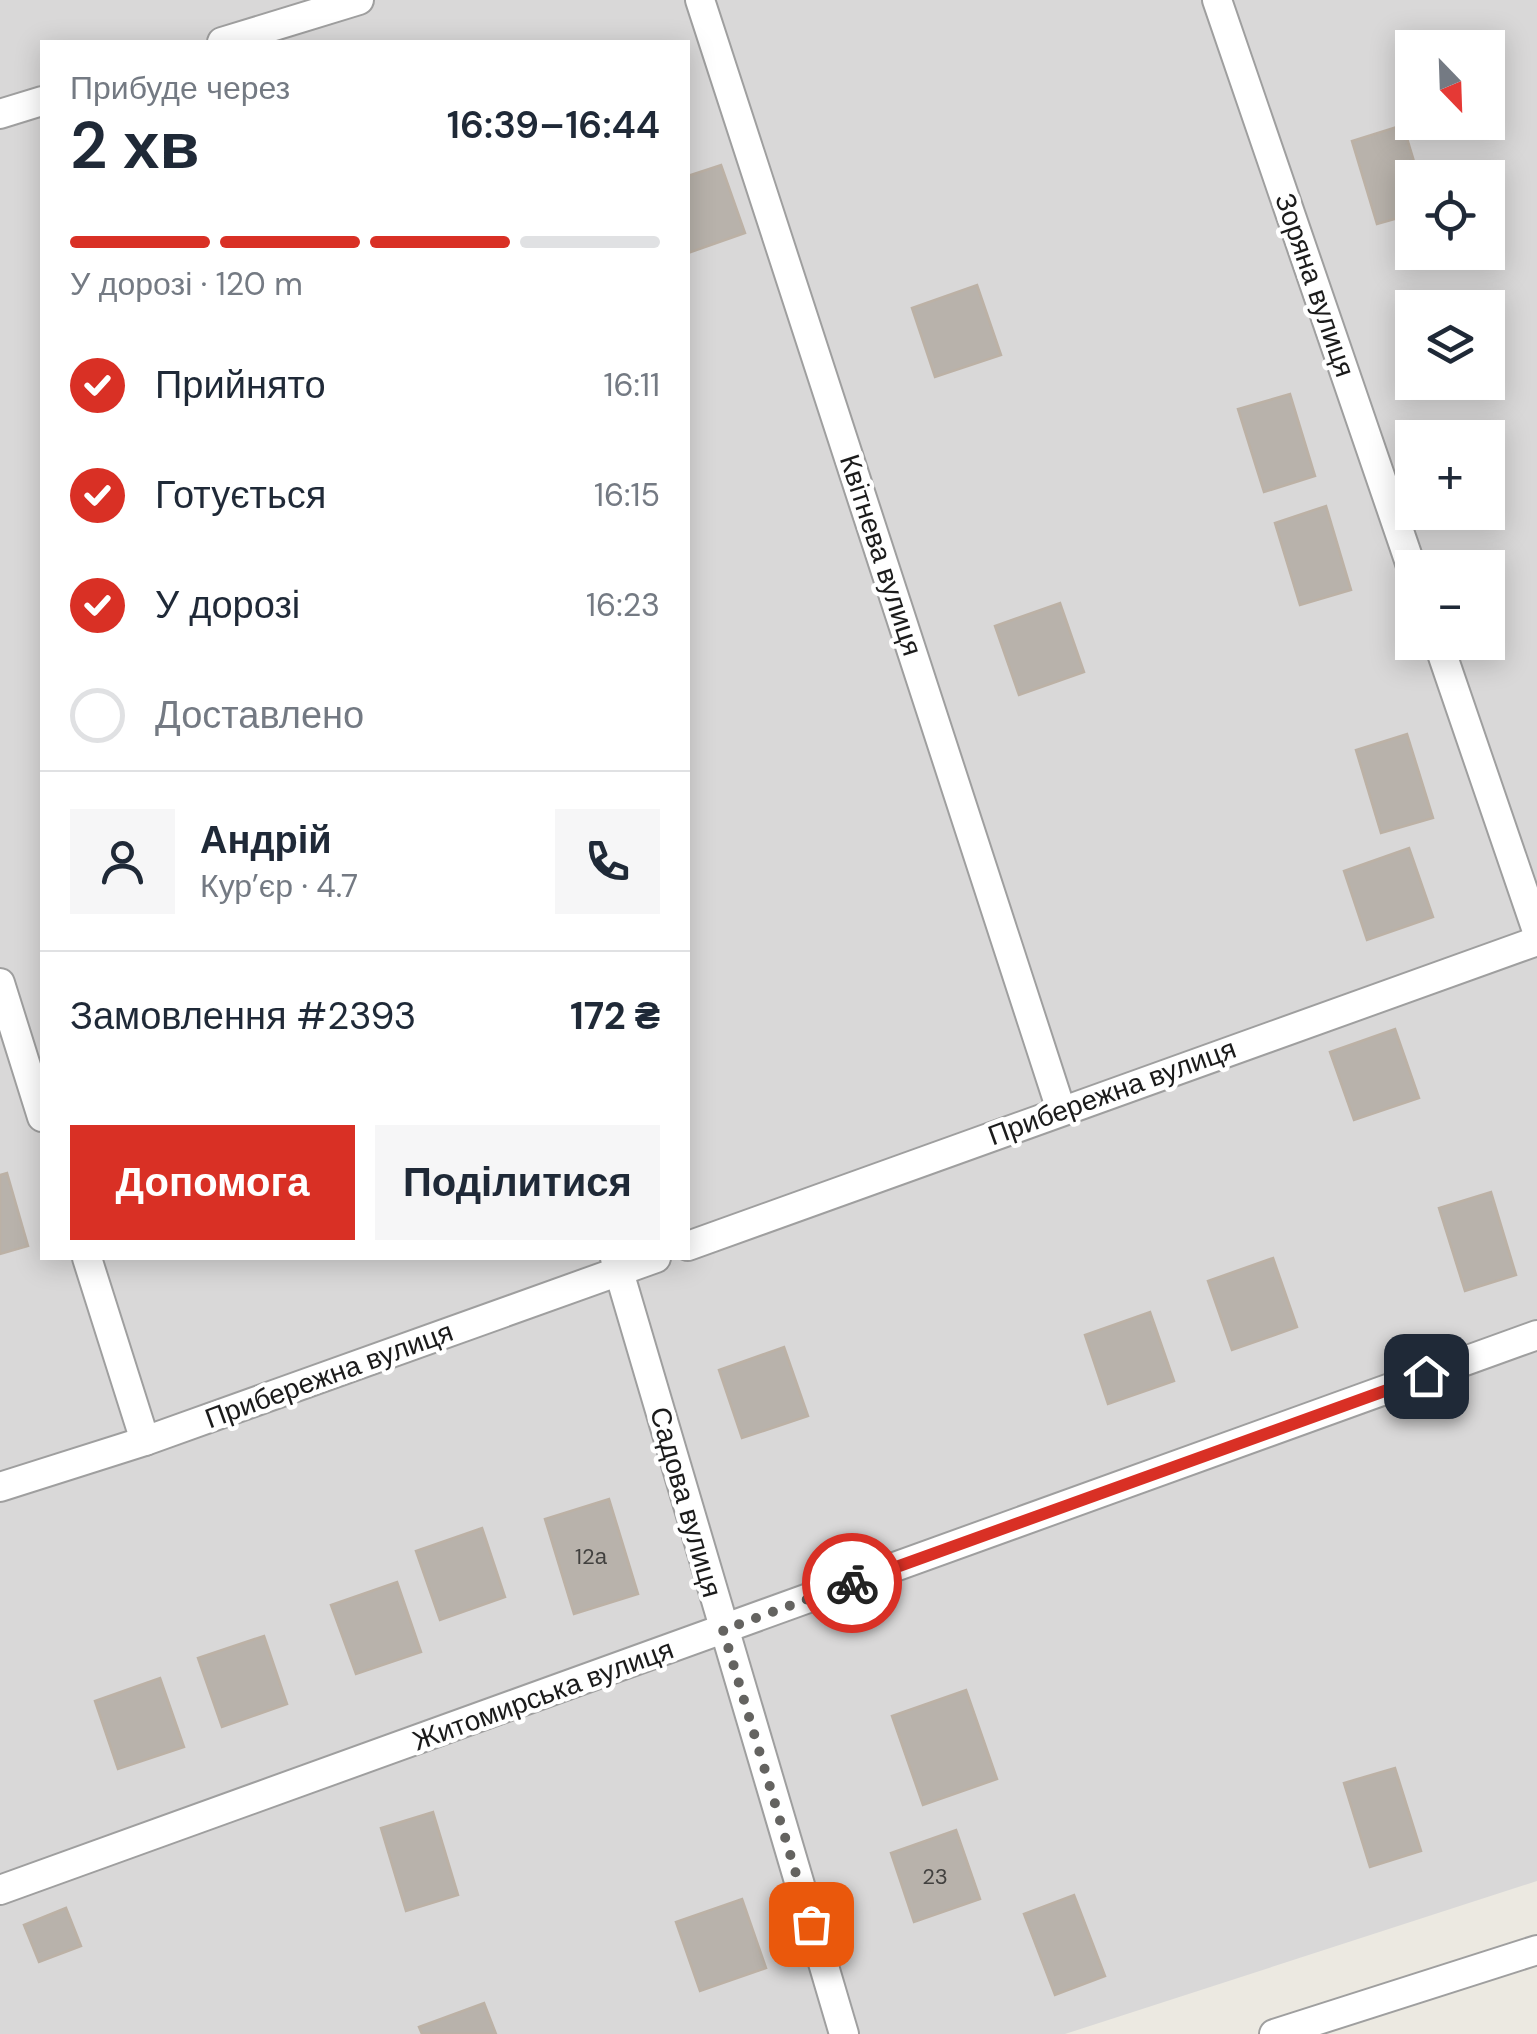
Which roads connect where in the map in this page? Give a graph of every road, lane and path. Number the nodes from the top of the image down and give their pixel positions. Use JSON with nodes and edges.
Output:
{"nodes":[{"id":1,"x":358,"y":0,"type":"edge"},
{"id":2,"x":700,"y":0,"type":"edge"},
{"id":3,"x":1217,"y":0,"type":"edge"},
{"id":4,"x":228,"y":40,"type":"edge"},
{"id":5,"x":40,"y":101,"type":"edge"},
{"id":6,"x":0,"y":114,"type":"edge"},
{"id":7,"x":1405,"y":550,"type":"edge"},
{"id":8,"x":1444,"y":660,"type":"edge"},
{"id":9,"x":1537,"y":931,"type":"edge"},
{"id":10,"x":1537,"y":941,"type":"edge"},
{"id":11,"x":0,"y":983,"type":"edge"},
{"id":12,"x":1061,"y":1110,"type":"junction"},
{"id":13,"x":40,"y":1112,"type":"edge"},
{"id":14,"x":690,"y":1245,"type":"edge"},
{"id":15,"x":88,"y":1260,"type":"edge"},
{"id":16,"x":643,"y":1260,"type":"edge"},
{"id":17,"x":617,"y":1264,"type":"edge"},
{"id":18,"x":1537,"y":1336,"type":"edge"},
{"id":19,"x":145,"y":1441,"type":"junction"},
{"id":20,"x":0,"y":1487,"type":"edge"},
{"id":21,"x":723,"y":1630,"type":"junction"},
{"id":22,"x":0,"y":1890,"type":"edge"},
{"id":23,"x":1537,"y":1950,"type":"edge"},
{"id":24,"x":844,"y":2034,"type":"edge"},
{"id":25,"x":1274,"y":2034,"type":"edge"}],
"edges":[{"from":1,"to":4,"type":"street"},
{"from":2,"to":12,"type":"street","name":"Квітнева вулиця"},
{"from":3,"to":7,"type":"street","name":"Зоряна вулиця"},
{"from":5,"to":6,"type":"street"},
{"from":8,"to":9,"type":"street"},
{"from":10,"to":12,"type":"street","name":"Прибережна вулиця"},
{"from":11,"to":13,"type":"street"},
{"from":12,"to":14,"type":"street","name":"Прибережна вулиця"},
{"from":15,"to":19,"type":"street"},
{"from":16,"to":17,"type":"street","name":"Прибережна вулиця"},
{"from":17,"to":19,"type":"street","name":"Прибережна вулиця"},
{"from":17,"to":21,"type":"street","name":"Садова вулиця"},
{"from":18,"to":21,"type":"street","name":"Житомирська вулиця"},
{"from":19,"to":20,"type":"street","name":"Прибережна вулиця"},
{"from":21,"to":22,"type":"street","name":"Житомирська вулиця"},
{"from":21,"to":24,"type":"street","name":"Садова вулиця"},
{"from":23,"to":25,"type":"street"}]}
